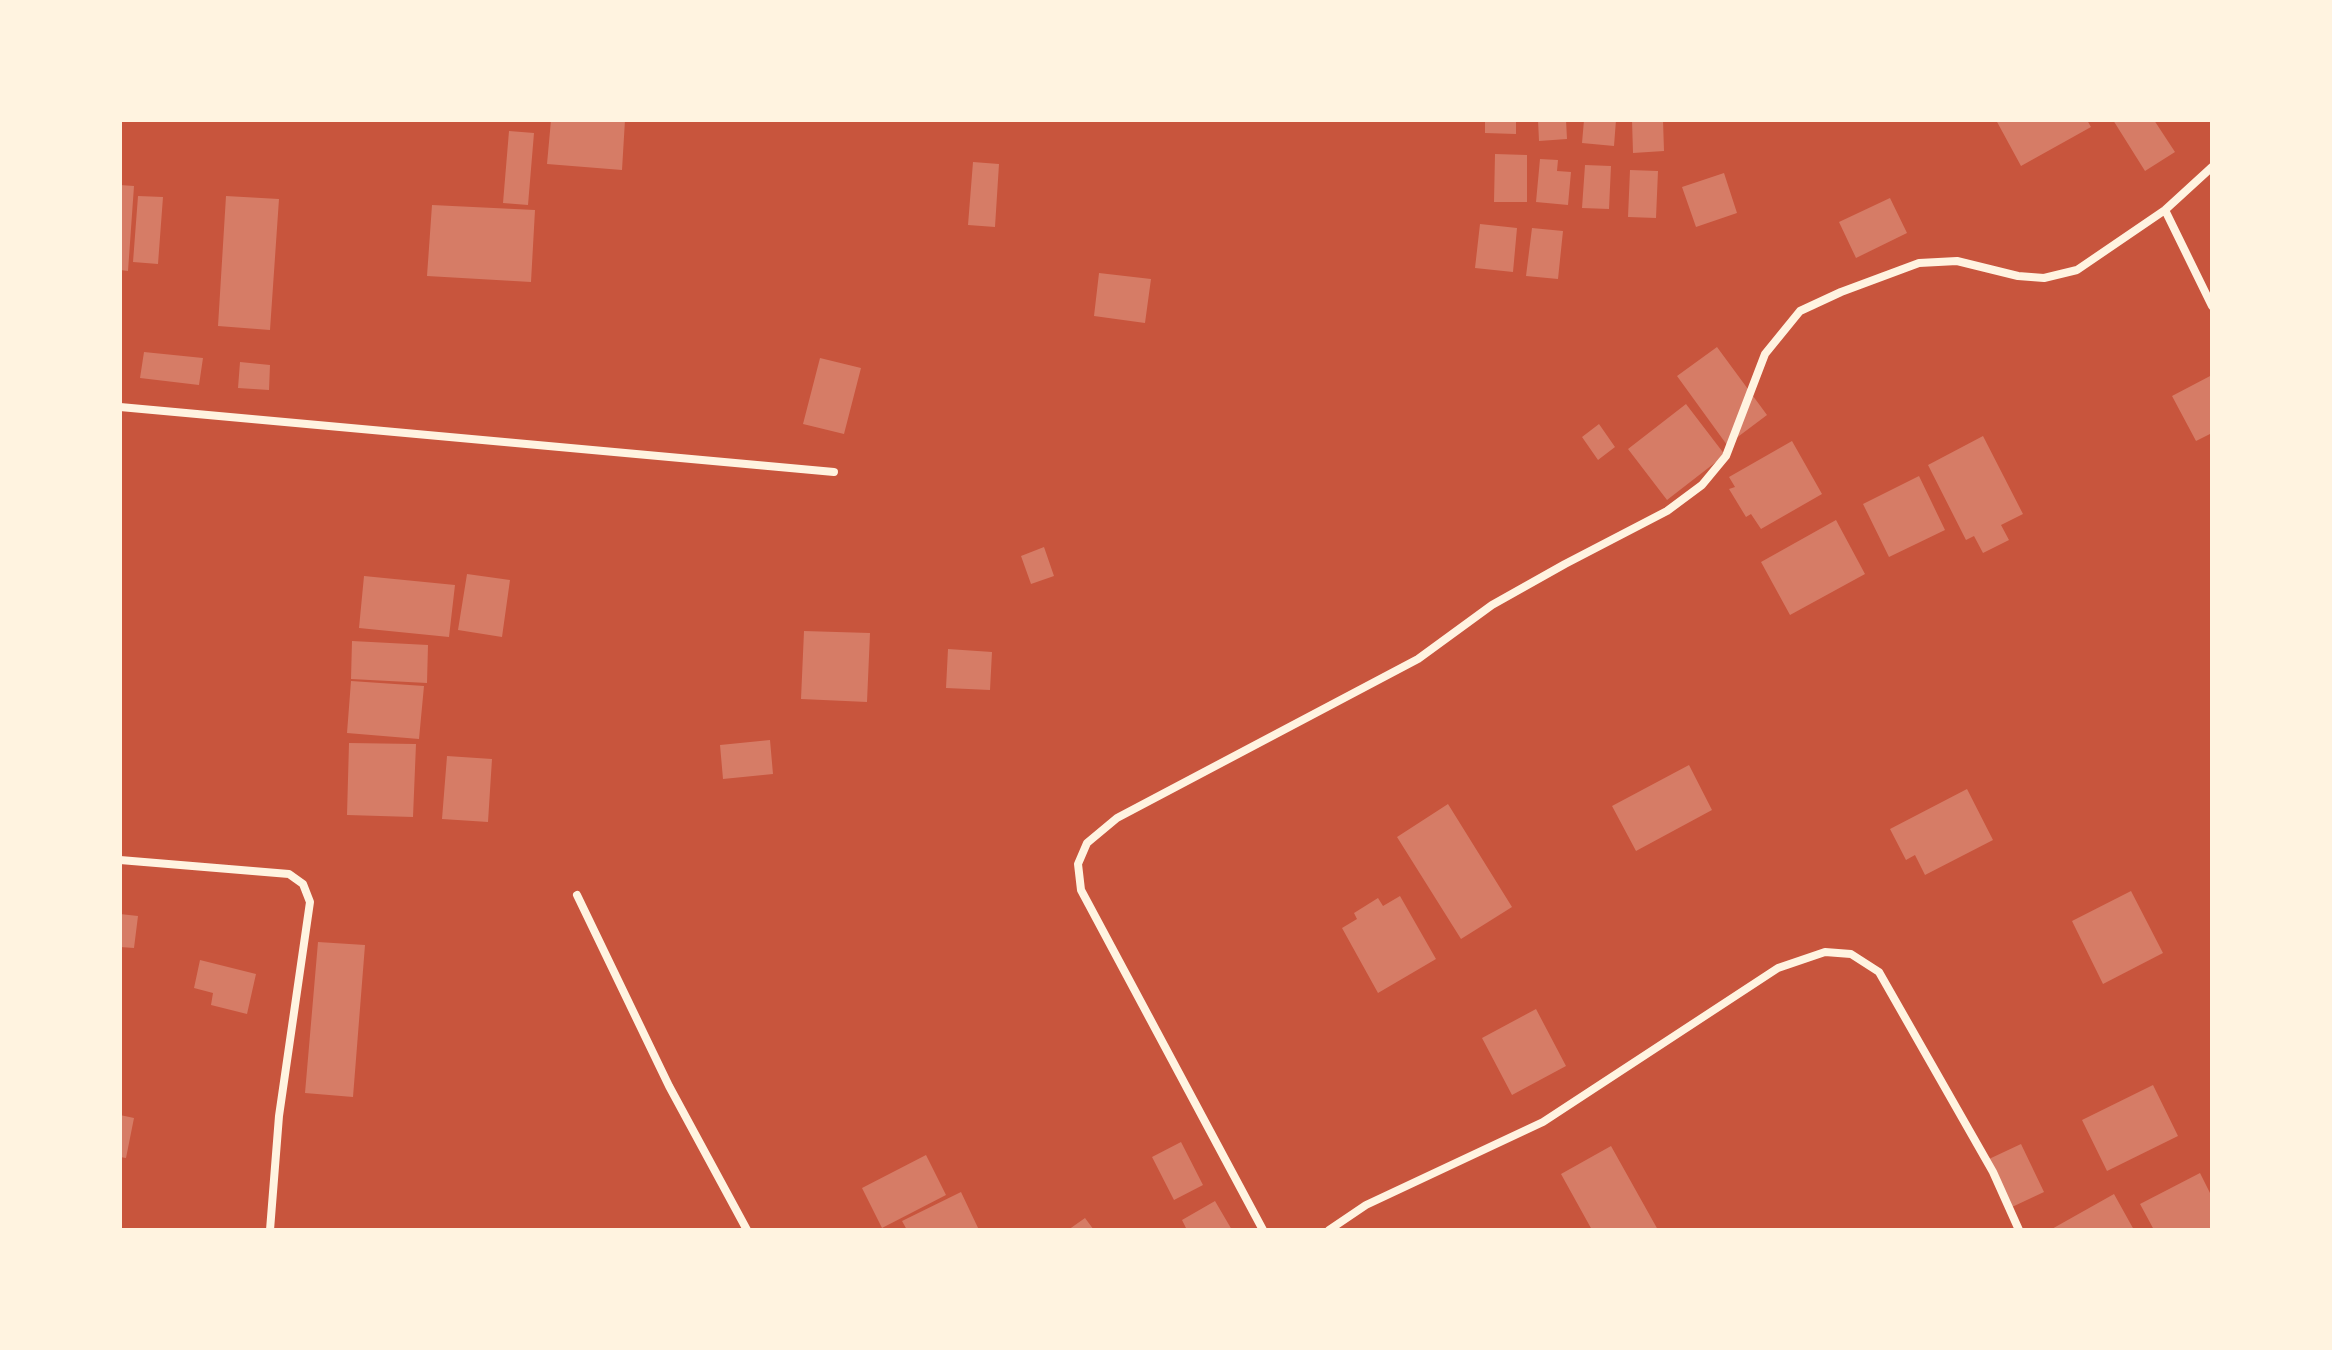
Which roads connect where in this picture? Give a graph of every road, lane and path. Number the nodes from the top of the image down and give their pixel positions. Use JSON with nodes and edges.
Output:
{"nodes":[{"id":1,"x":2212,"y":167,"type":"edge"},
{"id":2,"x":2165,"y":210,"type":"junction"},
{"id":3,"x":2212,"y":306,"type":"edge"},
{"id":4,"x":120,"y":407,"type":"edge"},
{"id":5,"x":834,"y":472,"type":"dead end"},
{"id":6,"x":120,"y":860,"type":"edge"},
{"id":7,"x":577,"y":895,"type":"dead end"},
{"id":8,"x":270,"y":1230,"type":"edge"},
{"id":9,"x":747,"y":1230,"type":"edge"},
{"id":10,"x":1263,"y":1230,"type":"edge"},
{"id":11,"x":1329,"y":1230,"type":"edge"},
{"id":12,"x":2019,"y":1230,"type":"edge"}],
"edges":[{"from":1,"to":2,"type":"street"},
{"from":2,"to":3,"type":"street"},
{"from":2,"to":10,"type":"street"},
{"from":4,"to":5,"type":"street"},
{"from":6,"to":8,"type":"street"},
{"from":7,"to":9,"type":"street"},
{"from":11,"to":12,"type":"street"}]}
